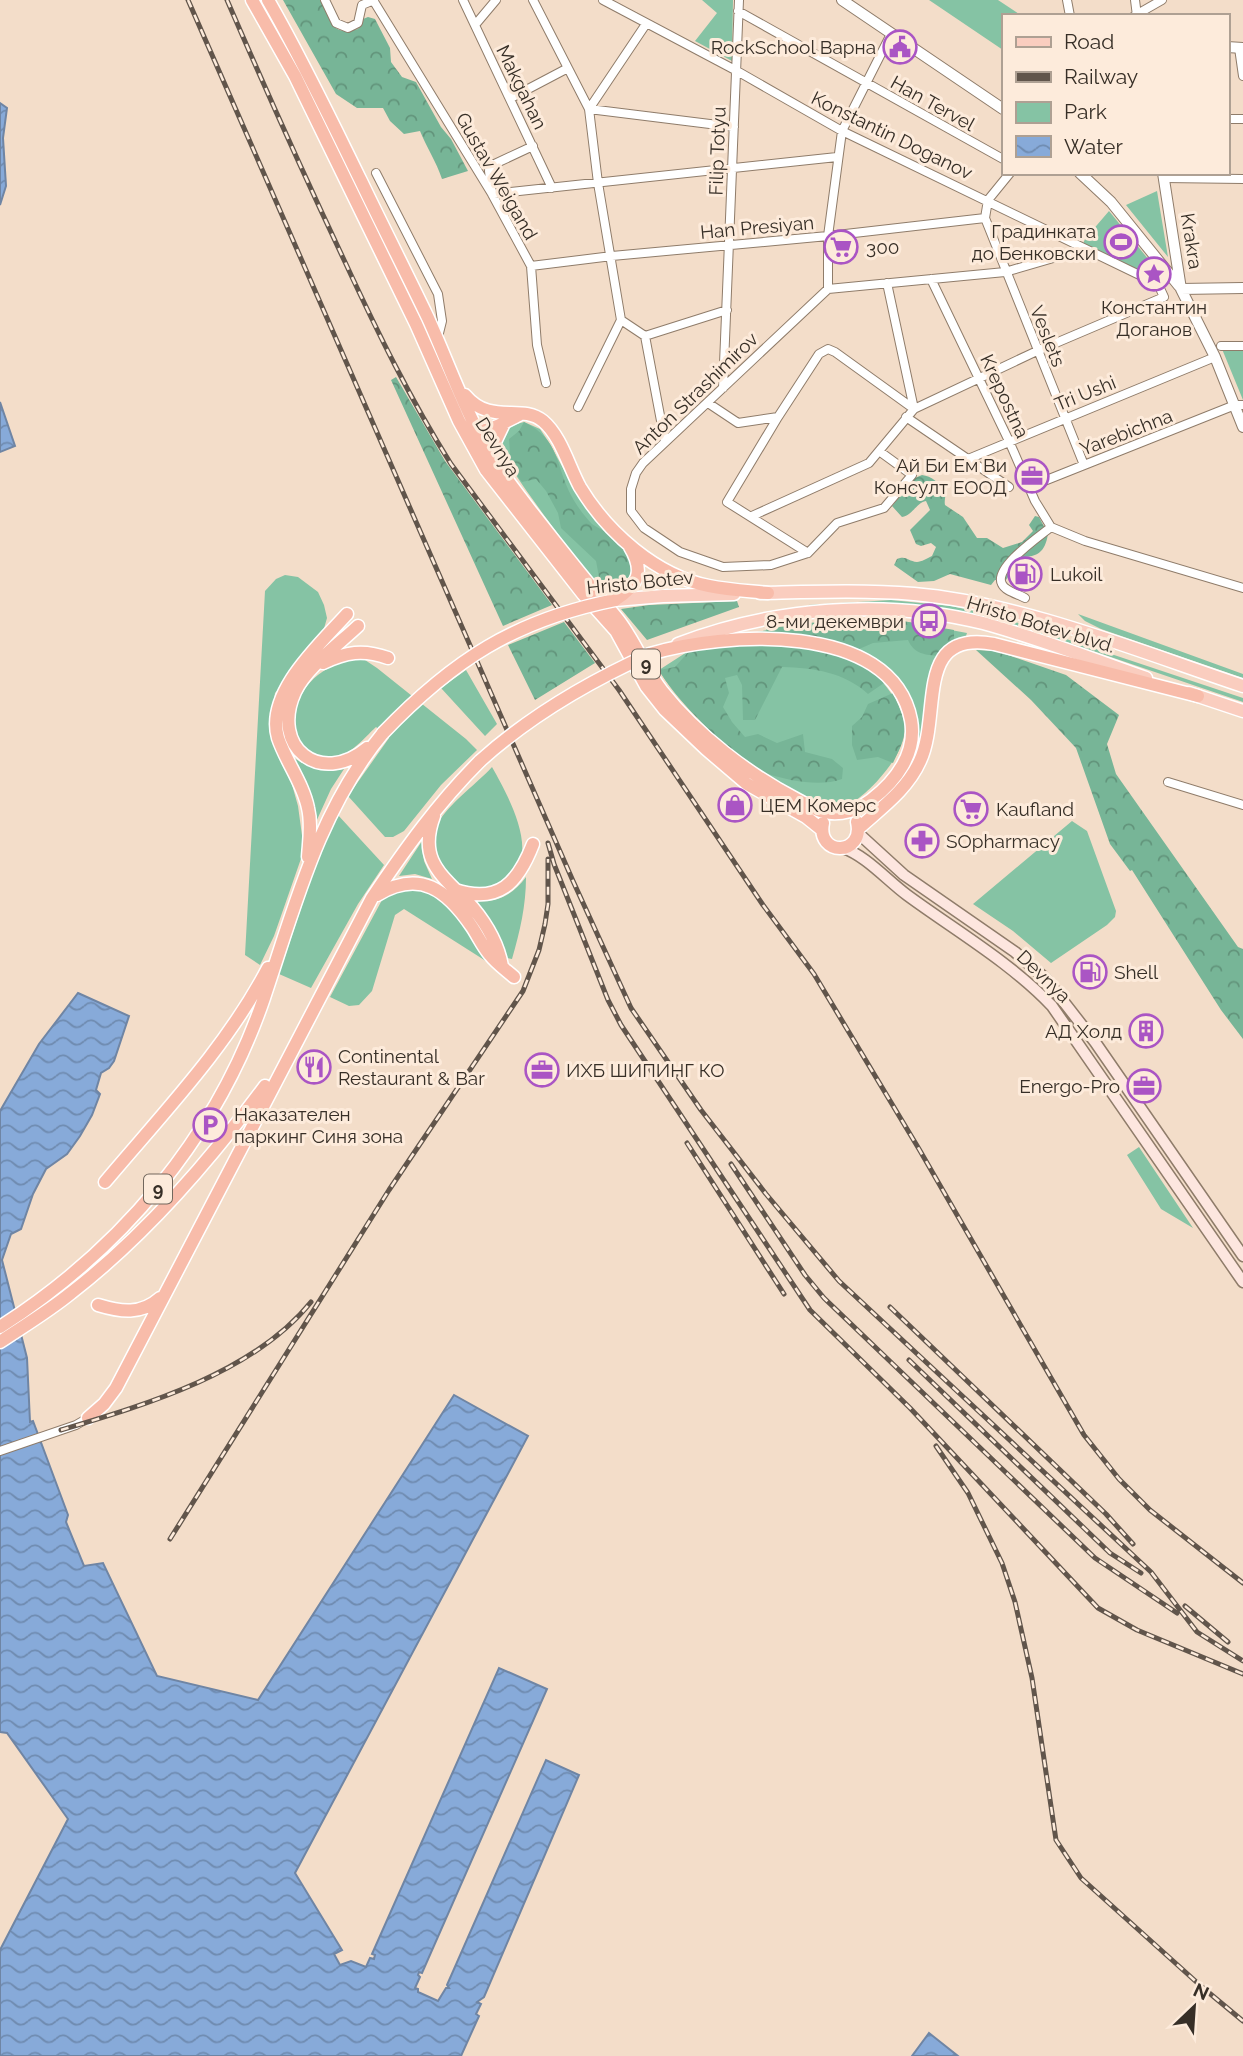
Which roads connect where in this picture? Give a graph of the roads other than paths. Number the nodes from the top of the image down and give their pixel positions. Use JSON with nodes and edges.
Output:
{"nodes":[{"id":1,"x":252,"y":0,"type":"edge"},
{"id":2,"x":268,"y":0,"type":"edge"},
{"id":3,"x":326,"y":0,"type":"edge"},
{"id":4,"x":373,"y":0,"type":"edge"},
{"id":5,"x":463,"y":0,"type":"edge"},
{"id":6,"x":496,"y":0,"type":"edge"},
{"id":7,"x":533,"y":0,"type":"edge"},
{"id":8,"x":603,"y":0,"type":"edge"},
{"id":9,"x":738,"y":0,"type":"edge"},
{"id":10,"x":842,"y":0,"type":"edge"},
{"id":11,"x":1161,"y":0,"type":"edge"},
{"id":12,"x":854,"y":3,"type":"edge"},
{"id":13,"x":738,"y":11,"type":"junction"},
{"id":14,"x":1138,"y":14,"type":"edge"},
{"id":15,"x":646,"y":24,"type":"junction"},
{"id":16,"x":475,"y":25,"type":"junction"},
{"id":17,"x":891,"y":34,"type":"junction"},
{"id":18,"x":1241,"y":48,"type":"edge"},
{"id":19,"x":568,"y":68,"type":"junction"},
{"id":20,"x":737,"y":71,"type":"junction"},
{"id":21,"x":1243,"y":76,"type":"edge"},
{"id":22,"x":865,"y":83,"type":"junction"},
{"id":23,"x":511,"y":98,"type":"junction"},
{"id":24,"x":1002,"y":108,"type":"edge"},
{"id":25,"x":589,"y":109,"type":"junction"},
{"id":26,"x":734,"y":127,"type":"junction"},
{"id":27,"x":842,"y":131,"type":"junction"},
{"id":28,"x":533,"y":146,"type":"junction"},
{"id":29,"x":837,"y":157,"type":"junction"},
{"id":30,"x":1002,"y":158,"type":"edge"},
{"id":31,"x":492,"y":164,"type":"junction"},
{"id":32,"x":732,"y":169,"type":"junction"},
{"id":33,"x":479,"y":172,"type":"junction"},
{"id":34,"x":376,"y":173,"type":"dead end"},
{"id":35,"x":1008,"y":175,"type":"edge"},
{"id":36,"x":1082,"y":175,"type":"edge"},
{"id":37,"x":1164,"y":176,"type":"edge"},
{"id":38,"x":1243,"y":179,"type":"edge"},
{"id":39,"x":598,"y":183,"type":"junction"},
{"id":40,"x":552,"y":188,"type":"junction"},
{"id":41,"x":492,"y":194,"type":"junction"},
{"id":42,"x":988,"y":200,"type":"junction"},
{"id":43,"x":985,"y":218,"type":"junction"},
{"id":44,"x":828,"y":236,"type":"junction"},
{"id":45,"x":730,"y":245,"type":"junction"},
{"id":46,"x":1079,"y":246,"type":"junction"},
{"id":47,"x":612,"y":256,"type":"junction"},
{"id":48,"x":531,"y":266,"type":"junction"},
{"id":49,"x":1005,"y":272,"type":"junction"},
{"id":50,"x":931,"y":279,"type":"junction"},
{"id":51,"x":887,"y":283,"type":"junction"},
{"id":52,"x":1243,"y":288,"type":"edge"},
{"id":53,"x":828,"y":289,"type":"junction"},
{"id":54,"x":1181,"y":289,"type":"junction"},
{"id":55,"x":727,"y":310,"type":"junction"},
{"id":56,"x":621,"y":320,"type":"junction"},
{"id":57,"x":645,"y":336,"type":"junction"},
{"id":58,"x":437,"y":340,"type":"junction"},
{"id":59,"x":1221,"y":346,"type":"dead end"},
{"id":60,"x":1243,"y":346,"type":"edge"},
{"id":61,"x":1037,"y":351,"type":"junction"},
{"id":62,"x":1215,"y":357,"type":"junction"},
{"id":63,"x":980,"y":378,"type":"junction"},
{"id":64,"x":546,"y":383,"type":"dead end"},
{"id":65,"x":459,"y":388,"type":"junction"},
{"id":66,"x":723,"y":388,"type":"junction"},
{"id":67,"x":708,"y":403,"type":"junction"},
{"id":68,"x":1239,"y":405,"type":"edge"},
{"id":69,"x":578,"y":407,"type":"dead end"},
{"id":70,"x":914,"y":409,"type":"junction"},
{"id":71,"x":504,"y":417,"type":"junction"},
{"id":72,"x":778,"y":417,"type":"junction"},
{"id":73,"x":906,"y":417,"type":"junction"},
{"id":74,"x":1065,"y":419,"type":"junction"},
{"id":75,"x":459,"y":421,"type":"junction"},
{"id":76,"x":1243,"y":427,"type":"edge"},
{"id":77,"x":476,"y":430,"type":"junction"},
{"id":78,"x":1009,"y":441,"type":"junction"},
{"id":79,"x":665,"y":442,"type":"junction"},
{"id":80,"x":472,"y":446,"type":"junction"},
{"id":81,"x":879,"y":451,"type":"junction"},
{"id":82,"x":968,"y":459,"type":"junction"},
{"id":83,"x":1084,"y":465,"type":"junction"},
{"id":84,"x":500,"y":470,"type":"junction"},
{"id":85,"x":1009,"y":487,"type":"dead end"},
{"id":86,"x":1029,"y":487,"type":"junction"},
{"id":87,"x":752,"y":516,"type":"junction"},
{"id":88,"x":1051,"y":527,"type":"junction"},
{"id":89,"x":628,"y":543,"type":"junction"},
{"id":90,"x":808,"y":553,"type":"junction"},
{"id":91,"x":1243,"y":588,"type":"edge"},
{"id":92,"x":768,"y":593,"type":"junction"},
{"id":93,"x":1025,"y":598,"type":"dead end"},
{"id":94,"x":615,"y":600,"type":"junction"},
{"id":95,"x":347,"y":614,"type":"dead end"},
{"id":96,"x":358,"y":626,"type":"dead end"},
{"id":97,"x":654,"y":652,"type":"junction"},
{"id":98,"x":388,"y":657,"type":"dead end"},
{"id":99,"x":314,"y":668,"type":"junction"},
{"id":100,"x":1243,"y":685,"type":"edge"},
{"id":101,"x":1198,"y":696,"type":"junction"},
{"id":102,"x":1243,"y":711,"type":"edge"},
{"id":103,"x":381,"y":736,"type":"junction"},
{"id":104,"x":1168,"y":782,"type":"dead end"},
{"id":105,"x":1243,"y":805,"type":"edge"},
{"id":106,"x":437,"y":807,"type":"junction"},
{"id":107,"x":833,"y":813,"type":"junction"},
{"id":108,"x":846,"y":813,"type":"junction"},
{"id":109,"x":821,"y":829,"type":"junction"},
{"id":110,"x":858,"y":831,"type":"junction"},
{"id":111,"x":533,"y":844,"type":"dead end"},
{"id":112,"x":842,"y":848,"type":"junction"},
{"id":113,"x":307,"y":869,"type":"junction"},
{"id":114,"x":455,"y":890,"type":"junction"},
{"id":115,"x":372,"y":898,"type":"junction"},
{"id":116,"x":282,"y":939,"type":"junction"},
{"id":117,"x":502,"y":966,"type":"junction"},
{"id":118,"x":514,"y":977,"type":"dead end"},
{"id":119,"x":287,"y":1058,"type":"junction"},
{"id":120,"x":105,"y":1182,"type":"dead end"},
{"id":121,"x":1243,"y":1256,"type":"edge"},
{"id":122,"x":1243,"y":1282,"type":"edge"},
{"id":123,"x":167,"y":1290,"type":"junction"},
{"id":124,"x":98,"y":1305,"type":"dead end"},
{"id":125,"x":0,"y":1327,"type":"edge"},
{"id":126,"x":0,"y":1342,"type":"edge"},
{"id":127,"x":88,"y":1418,"type":"joint"},
{"id":128,"x":0,"y":1451,"type":"edge"}],
"edges":[{"from":1,"to":75,"type":"highway","name":"Devnya"},
{"from":2,"to":58,"type":"highway","name":"Devnya","number":"9"},
{"from":3,"to":4,"type":"street"},
{"from":4,"to":33,"type":"street","name":"Gustav Weigand"},
{"from":5,"to":16,"type":"street","name":"Makgahan"},
{"from":6,"to":16,"type":"street"},
{"from":7,"to":19,"type":"street"},
{"from":8,"to":15,"type":"street","name":"Konstantin Doganov"},
{"from":9,"to":13,"type":"street","name":"Filip Totyu"},
{"from":10,"to":12,"type":"street"},
{"from":11,"to":14,"type":"street"},
{"from":12,"to":17,"type":"street"},
{"from":13,"to":20,"type":"street","name":"Filip Totyu"},
{"from":13,"to":22,"type":"street","name":"Han Tervel"},
{"from":15,"to":20,"type":"street","name":"Konstantin Doganov"},
{"from":15,"to":25,"type":"street"},
{"from":16,"to":23,"type":"street","name":"Makgahan"},
{"from":17,"to":22,"type":"street"},
{"from":17,"to":24,"type":"street"},
{"from":18,"to":21,"type":"street"},
{"from":19,"to":23,"type":"street"},
{"from":19,"to":25,"type":"street"},
{"from":20,"to":26,"type":"street","name":"Filip Totyu"},
{"from":20,"to":27,"type":"street","name":"Konstantin Doganov"},
{"from":22,"to":27,"type":"street"},
{"from":22,"to":30,"type":"street","name":"Han Tervel"},
{"from":23,"to":28,"type":"street","name":"Makgahan"},
{"from":25,"to":26,"type":"street"},
{"from":25,"to":39,"type":"street"},
{"from":26,"to":32,"type":"street","name":"Filip Totyu"},
{"from":27,"to":29,"type":"street"},
{"from":27,"to":42,"type":"street","name":"Konstantin Doganov"},
{"from":28,"to":31,"type":"street"},
{"from":28,"to":40,"type":"street","name":"Makgahan"},
{"from":29,"to":32,"type":"street"},
{"from":29,"to":44,"type":"street"},
{"from":31,"to":33,"type":"street"},
{"from":31,"to":41,"type":"street"},
{"from":32,"to":39,"type":"street"},
{"from":32,"to":45,"type":"street","name":"Filip Totyu"},
{"from":33,"to":41,"type":"street","name":"Gustav Weigand"},
{"from":34,"to":58,"type":"street"},
{"from":35,"to":42,"type":"street"},
{"from":36,"to":54,"type":"street"},
{"from":37,"to":38,"type":"street"},
{"from":37,"to":54,"type":"street","name":"Krakra"},
{"from":39,"to":40,"type":"street"},
{"from":39,"to":47,"type":"street"},
{"from":40,"to":41,"type":"street"},
{"from":41,"to":48,"type":"street","name":"Gustav Weigand"},
{"from":42,"to":43,"type":"street"},
{"from":42,"to":46,"type":"street","name":"Konstantin Doganov"},
{"from":43,"to":44,"type":"street","name":"Han Presiyan"},
{"from":43,"to":49,"type":"street","name":"Veslets"},
{"from":44,"to":45,"type":"street","name":"Han Presiyan"},
{"from":44,"to":53,"type":"street"},
{"from":45,"to":47,"type":"street","name":"Han Presiyan"},
{"from":45,"to":55,"type":"street","name":"Filip Totyu"},
{"from":46,"to":49,"type":"street"},
{"from":46,"to":61,"type":"street","name":"Konstantin Doganov"},
{"from":47,"to":48,"type":"street","name":"Han Presiyan"},
{"from":47,"to":56,"type":"street"},
{"from":48,"to":64,"type":"street","name":"Gustav Weigand"},
{"from":49,"to":50,"type":"street"},
{"from":49,"to":61,"type":"street","name":"Veslets"},
{"from":50,"to":51,"type":"street"},
{"from":50,"to":63,"type":"street","name":"Krepostna"},
{"from":51,"to":53,"type":"street"},
{"from":51,"to":70,"type":"street"},
{"from":52,"to":54,"type":"street"},
{"from":53,"to":66,"type":"street","name":"Anton Strashimirov"},
{"from":54,"to":62,"type":"street","name":"Krakra"},
{"from":55,"to":57,"type":"street"},
{"from":55,"to":66,"type":"street","name":"Filip Totyu"},
{"from":56,"to":57,"type":"street"},
{"from":56,"to":69,"type":"street"},
{"from":57,"to":79,"type":"street"},
{"from":58,"to":65,"type":"highway","name":"Devnya","number":"9"},
{"from":59,"to":60,"type":"street"},
{"from":61,"to":63,"type":"street"},
{"from":61,"to":74,"type":"street","name":"Veslets"},
{"from":62,"to":68,"type":"street","name":"Krakra"},
{"from":62,"to":74,"type":"street","name":"Tri Ushi"},
{"from":63,"to":70,"type":"street"},
{"from":63,"to":78,"type":"street","name":"Krepostna"},
{"from":65,"to":71,"type":"highway"},
{"from":65,"to":77,"type":"highway","name":"Devnya","number":"9"},
{"from":66,"to":67,"type":"street","name":"Anton Strashimirov"},
{"from":67,"to":72,"type":"street"},
{"from":67,"to":79,"type":"street","name":"Anton Strashimirov"},
{"from":68,"to":76,"type":"street","name":"Krakra"},
{"from":68,"to":83,"type":"street","name":"Yarebichna"},
{"from":70,"to":72,"type":"street"},
{"from":70,"to":73,"type":"street"},
{"from":71,"to":77,"type":"highway"},
{"from":71,"to":84,"type":"highway"},
{"from":71,"to":89,"type":"highway"},
{"from":72,"to":87,"type":"street"},
{"from":73,"to":81,"type":"street"},
{"from":73,"to":82,"type":"street"},
{"from":74,"to":78,"type":"street","name":"Tri Ushi"},
{"from":74,"to":83,"type":"street","name":"Veslets"},
{"from":75,"to":77,"type":"highway","number":"9"},
{"from":75,"to":80,"type":"highway","name":"Devnya"},
{"from":77,"to":80,"type":"highway"},
{"from":77,"to":84,"type":"highway","name":"Devnya","number":"9"},
{"from":78,"to":82,"type":"street","name":"Tri Ushi"},
{"from":78,"to":86,"type":"street","name":"Krepostna"},
{"from":79,"to":90,"type":"street","name":"Anton Strashimirov"},
{"from":80,"to":109,"type":"highway","name":"Devnya"},
{"from":81,"to":87,"type":"street"},
{"from":81,"to":90,"type":"street","name":"Anton Strashimirov"},
{"from":82,"to":85,"type":"street"},
{"from":83,"to":86,"type":"street","name":"Yarebichna"},
{"from":84,"to":107,"type":"highway","name":"Devnya","number":"9"},
{"from":86,"to":88,"type":"street","name":"Krepostna"},
{"from":87,"to":90,"type":"street"},
{"from":88,"to":91,"type":"street"},
{"from":88,"to":93,"type":"street"},
{"from":89,"to":92,"type":"highway"},
{"from":89,"to":94,"type":"highway"},
{"from":92,"to":94,"type":"main road","name":"Hristo Botev"},
{"from":92,"to":100,"type":"main road","name":"Hristo Botev"},
{"from":94,"to":103,"type":"highway","name":"Hristo Botev","number":"9","bridge":true},
{"from":95,"to":113,"type":"highway"},
{"from":96,"to":99,"type":"highway"},
{"from":97,"to":101,"type":"main road","name":"Hristo Botev blvd."},
{"from":97,"to":106,"type":"highway","name":"Hristo Botev blvd.","number":"9","bridge":true},
{"from":97,"to":108,"type":"highway","number":"9"},
{"from":98,"to":99,"type":"highway"},
{"from":99,"to":103,"type":"highway"},
{"from":101,"to":102,"type":"main road","name":"Hristo Botev blvd."},
{"from":101,"to":110,"type":"highway"},
{"from":103,"to":113,"type":"highway","name":"Hristo Botev","number":"9"},
{"from":104,"to":105,"type":"street"},
{"from":106,"to":114,"type":"highway"},
{"from":106,"to":115,"type":"highway","number":"9"},
{"from":107,"to":108,"type":"highway","number":"9"},
{"from":107,"to":109,"type":"highway"},
{"from":108,"to":110,"type":"highway"},
{"from":109,"to":112,"type":"highway"},
{"from":110,"to":112,"type":"highway"},
{"from":110,"to":121,"type":"main road","name":"Devnya"},
{"from":111,"to":114,"type":"highway"},
{"from":112,"to":122,"type":"main road","name":"Devnya"},
{"from":113,"to":116,"type":"highway","name":"Hristo Botev","number":"9"},
{"from":114,"to":117,"type":"highway"},
{"from":115,"to":117,"type":"highway"},
{"from":115,"to":119,"type":"highway","number":"9"},
{"from":116,"to":120,"type":"highway"},
{"from":116,"to":125,"type":"highway","number":"9"},
{"from":117,"to":118,"type":"highway"},
{"from":119,"to":123,"type":"highway"},
{"from":119,"to":126,"type":"highway","number":"9"},
{"from":123,"to":124,"type":"highway"},
{"from":123,"to":127,"type":"highway"},
{"from":127,"to":128,"type":"street"}]}
